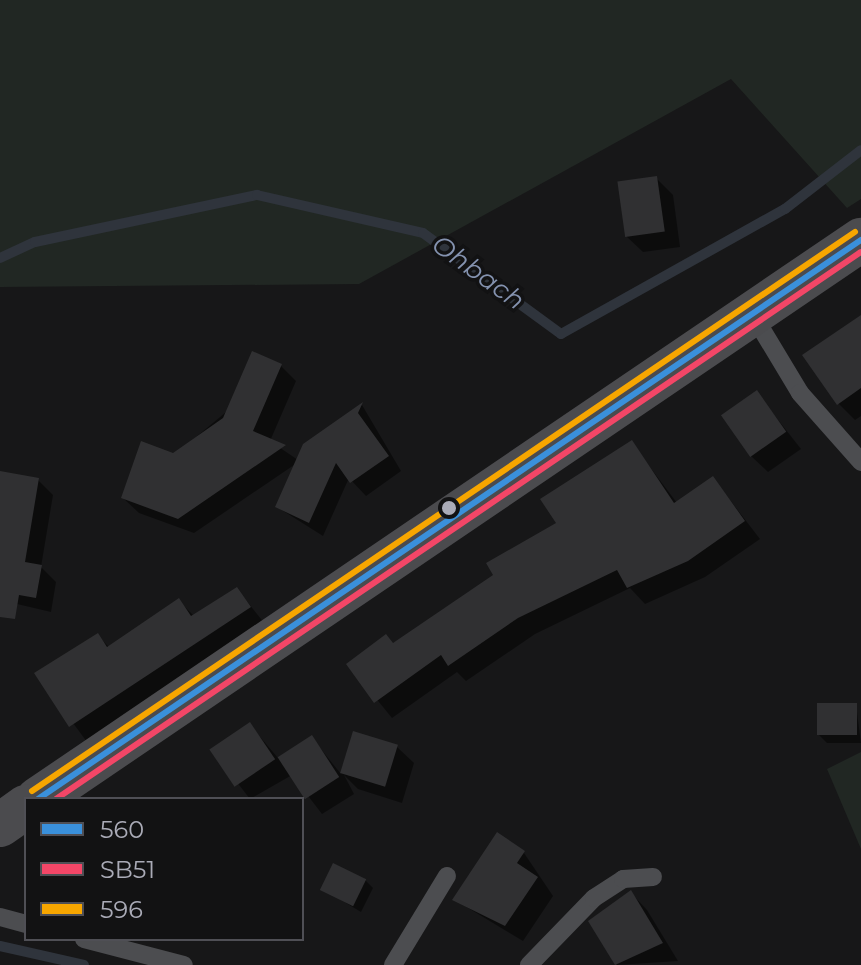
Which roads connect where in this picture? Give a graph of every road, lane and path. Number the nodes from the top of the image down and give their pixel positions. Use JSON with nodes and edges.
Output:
{"nodes":[{"id":1,"x":861,"y":240,"type":"edge"},
{"id":2,"x":752,"y":313,"type":"junction"},
{"id":3,"x":861,"y":462,"type":"edge"},
{"id":4,"x":41,"y":797,"type":"edge"},
{"id":5,"x":24,"y":808,"type":"edge"},
{"id":6,"x":0,"y":825,"type":"edge"},
{"id":7,"x":447,"y":876,"type":"dead end"},
{"id":8,"x":653,"y":877,"type":"dead end"},
{"id":9,"x":0,"y":917,"type":"edge"},
{"id":10,"x":24,"y":923,"type":"edge"},
{"id":11,"x":92,"y":941,"type":"edge"},
{"id":12,"x":184,"y":965,"type":"edge"},
{"id":13,"x":393,"y":965,"type":"edge"},
{"id":14,"x":529,"y":965,"type":"edge"}],
"edges":[{"from":1,"to":2,"type":"main road"},
{"from":2,"to":3,"type":"lane"},
{"from":2,"to":4,"type":"main road"},
{"from":5,"to":6,"type":"main road"},
{"from":7,"to":13,"type":"lane"},
{"from":8,"to":14,"type":"lane"},
{"from":9,"to":10,"type":"lane"},
{"from":11,"to":12,"type":"lane"}]}
